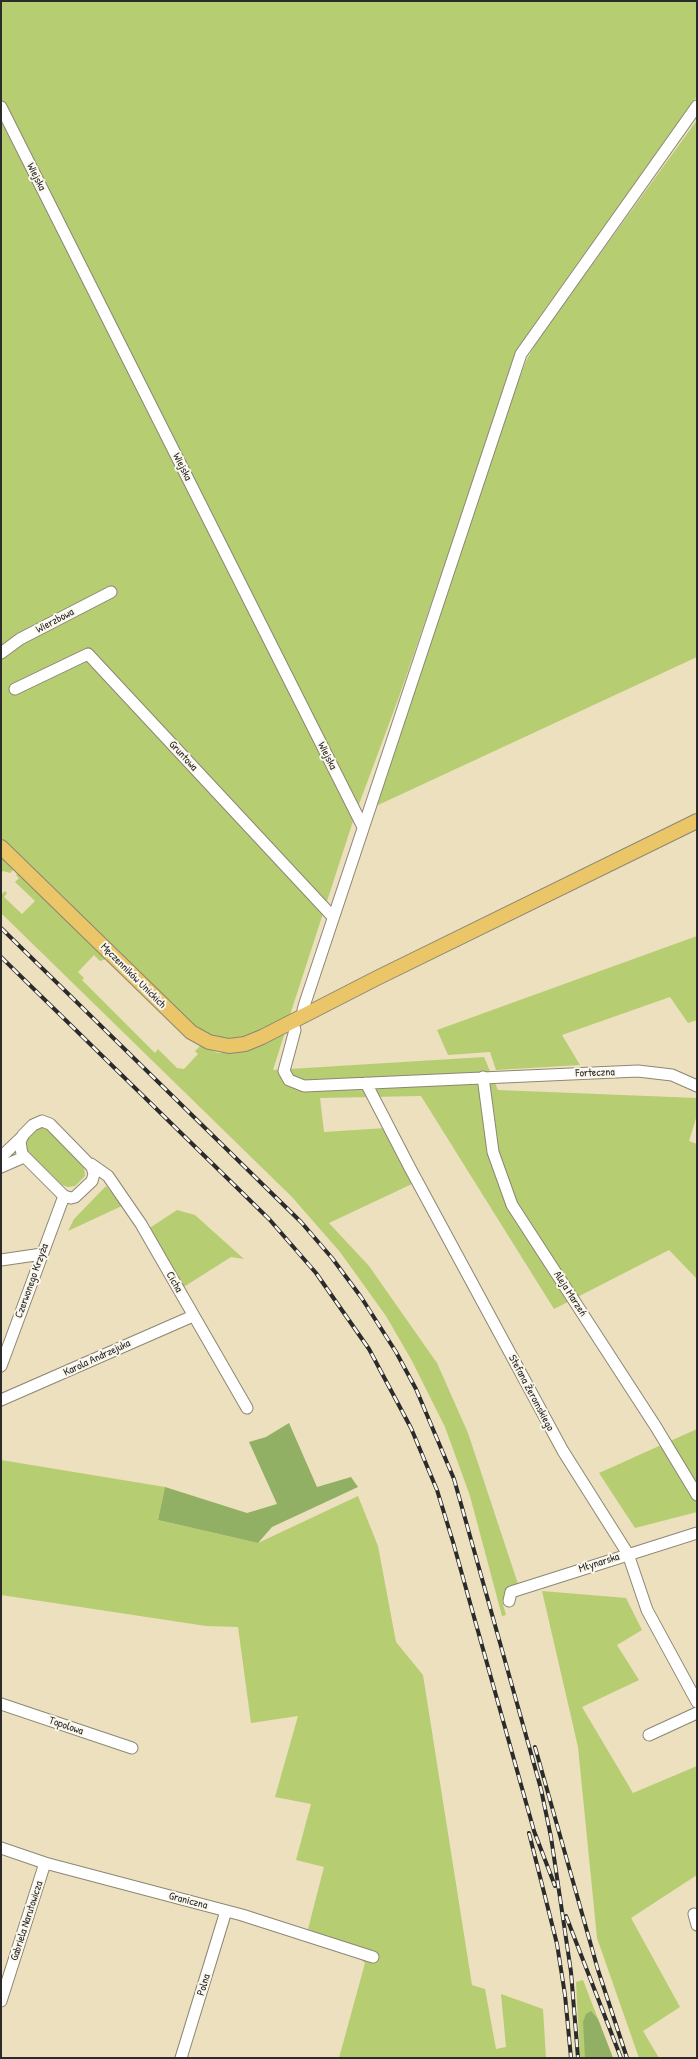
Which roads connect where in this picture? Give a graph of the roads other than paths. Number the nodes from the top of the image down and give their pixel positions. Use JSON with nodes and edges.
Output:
{"nodes":[{"id":1,"x":697,"y":106,"type":"edge"},
{"id":2,"x":1,"y":107,"type":"edge"},
{"id":3,"x":111,"y":592,"type":"dead end"},
{"id":4,"x":1,"y":652,"type":"edge"},
{"id":5,"x":15,"y":689,"type":"dead end"},
{"id":6,"x":697,"y":821,"type":"edge"},
{"id":7,"x":363,"y":827,"type":"junction"},
{"id":8,"x":1,"y":846,"type":"edge"},
{"id":9,"x":333,"y":917,"type":"junction"},
{"id":10,"x":305,"y":1015,"type":"junction"},
{"id":11,"x":289,"y":1023,"type":"junction"},
{"id":12,"x":487,"y":1077,"type":"junction"},
{"id":13,"x":366,"y":1083,"type":"junction"},
{"id":14,"x":697,"y":1086,"type":"edge"},
{"id":15,"x":23,"y":1135,"type":"junction"},
{"id":16,"x":1,"y":1157,"type":"edge"},
{"id":17,"x":24,"y":1157,"type":"junction"},
{"id":18,"x":91,"y":1164,"type":"junction"},
{"id":19,"x":1,"y":1167,"type":"edge"},
{"id":20,"x":64,"y":1196,"type":"junction"},
{"id":21,"x":42,"y":1254,"type":"junction"},
{"id":22,"x":1,"y":1260,"type":"edge"},
{"id":23,"x":193,"y":1316,"type":"junction"},
{"id":24,"x":1,"y":1366,"type":"edge"},
{"id":25,"x":1,"y":1400,"type":"edge"},
{"id":26,"x":247,"y":1408,"type":"dead end"},
{"id":27,"x":697,"y":1495,"type":"edge"},
{"id":28,"x":697,"y":1533,"type":"edge"},
{"id":29,"x":628,"y":1554,"type":"junction"},
{"id":30,"x":509,"y":1601,"type":"dead end"},
{"id":31,"x":697,"y":1702,"type":"edge"},
{"id":32,"x":1,"y":1704,"type":"edge"},
{"id":33,"x":697,"y":1713,"type":"edge"},
{"id":34,"x":649,"y":1735,"type":"dead end"},
{"id":35,"x":132,"y":1748,"type":"dead end"},
{"id":36,"x":1,"y":1848,"type":"edge"},
{"id":37,"x":44,"y":1863,"type":"junction"},
{"id":38,"x":226,"y":1911,"type":"junction"},
{"id":39,"x":694,"y":1914,"type":"dead end"},
{"id":40,"x":697,"y":1926,"type":"edge"},
{"id":41,"x":373,"y":1957,"type":"dead end"},
{"id":42,"x":1,"y":2001,"type":"edge"},
{"id":43,"x":181,"y":2058,"type":"edge"}],
"edges":[{"from":1,"to":7,"type":"street"},
{"from":2,"to":7,"type":"street","name":"Wiejska"},
{"from":3,"to":4,"type":"street","name":"Wierzbowa"},
{"from":5,"to":9,"type":"street","name":"Gruntowa"},
{"from":6,"to":10,"type":"main road","name":"Męczenników Unickich"},
{"from":7,"to":9,"type":"street"},
{"from":8,"to":11,"type":"main road","name":"Męczenników Unickich"},
{"from":9,"to":10,"type":"street"},
{"from":10,"to":11,"type":"main road","name":"Męczenników Unickich"},
{"from":11,"to":13,"type":"street","name":"Forteczna"},
{"from":12,"to":13,"type":"street","name":"Forteczna"},
{"from":12,"to":14,"type":"street","name":"Forteczna"},
{"from":12,"to":27,"type":"street","name":"Aleja Marzeń"},
{"from":13,"to":29,"type":"street","name":"Stefana Żeromskiego"},
{"from":15,"to":16,"type":"street","name":"Cicha"},
{"from":15,"to":17,"type":"street"},
{"from":15,"to":18,"type":"street","name":"Cicha"},
{"from":17,"to":19,"type":"street"},
{"from":17,"to":20,"type":"street"},
{"from":18,"to":20,"type":"street"},
{"from":18,"to":23,"type":"street","name":"Cicha"},
{"from":20,"to":21,"type":"street","name":"Czerwonego Krzyża"},
{"from":21,"to":22,"type":"street"},
{"from":21,"to":24,"type":"street","name":"Czerwonego Krzyża"},
{"from":23,"to":25,"type":"street","name":"Karola Andrzejuka"},
{"from":23,"to":26,"type":"street","name":"Cicha"},
{"from":28,"to":29,"type":"street","name":"Młynarska"},
{"from":29,"to":30,"type":"street","name":"Młynarska"},
{"from":29,"to":31,"type":"street","name":"Stefana Żeromskiego"},
{"from":32,"to":35,"type":"street","name":"Topolowa"},
{"from":33,"to":34,"type":"street"},
{"from":36,"to":37,"type":"street","name":"Graniczna"},
{"from":37,"to":38,"type":"street","name":"Graniczna"},
{"from":37,"to":42,"type":"street","name":"Gabriela Narutowicza"},
{"from":38,"to":41,"type":"street","name":"Graniczna"},
{"from":38,"to":43,"type":"street","name":"Polna"},
{"from":39,"to":40,"type":"street"}]}
